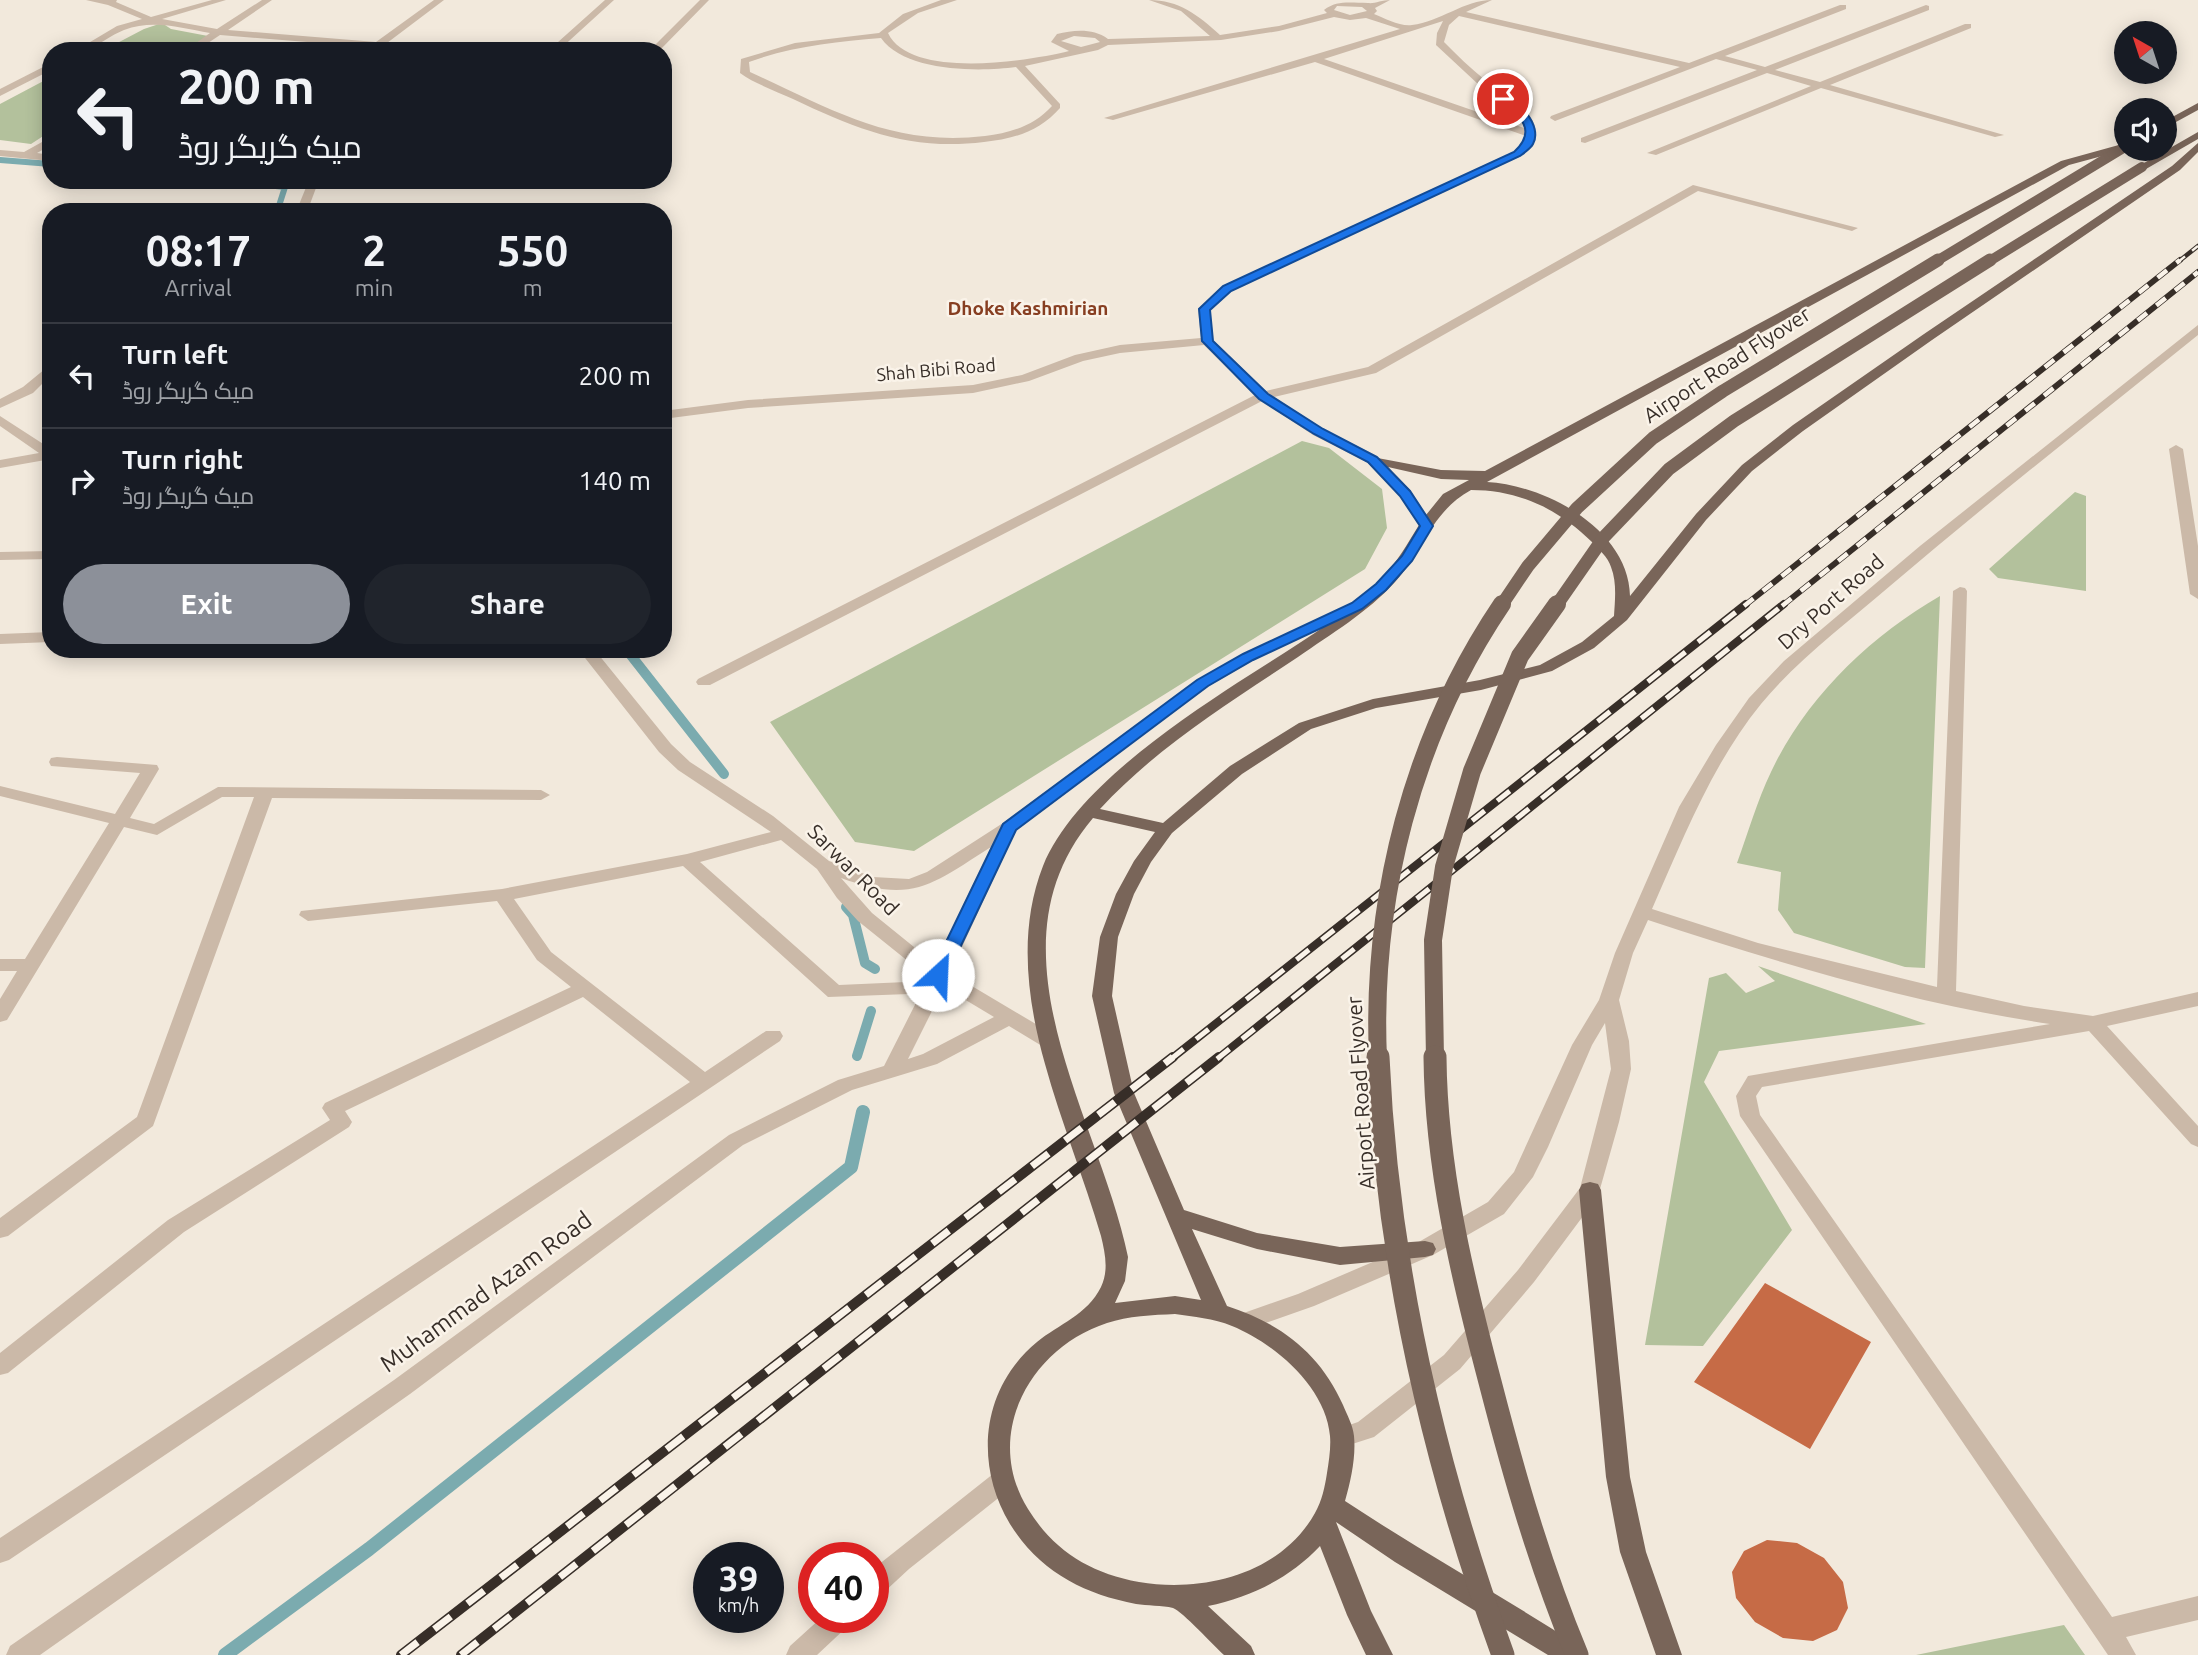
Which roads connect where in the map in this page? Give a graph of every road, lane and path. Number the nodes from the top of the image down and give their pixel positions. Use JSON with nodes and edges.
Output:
{"nodes":[{"id":1,"x":90,"y":0,"type":"edge"},
{"id":2,"x":222,"y":0,"type":"edge"},
{"id":3,"x":268,"y":0,"type":"edge"},
{"id":4,"x":440,"y":0,"type":"edge"},
{"id":5,"x":610,"y":0,"type":"edge"},
{"id":6,"x":705,"y":0,"type":"edge"},
{"id":7,"x":953,"y":0,"type":"edge"},
{"id":8,"x":1153,"y":0,"type":"edge"},
{"id":9,"x":1320,"y":0,"type":"edge"},
{"id":10,"x":1387,"y":0,"type":"edge"},
{"id":11,"x":1488,"y":0,"type":"edge"},
{"id":12,"x":936,"y":1,"type":"edge"},
{"id":13,"x":111,"y":2,"type":"edge"},
{"id":14,"x":1843,"y":7,"type":"dead end"},
{"id":15,"x":1926,"y":8,"type":"dead end"},
{"id":16,"x":1335,"y":9,"type":"junction"},
{"id":17,"x":1368,"y":11,"type":"junction"},
{"id":18,"x":1454,"y":14,"type":"junction"},
{"id":19,"x":151,"y":20,"type":"junction"},
{"id":20,"x":1968,"y":26,"type":"dead end"},
{"id":21,"x":1410,"y":29,"type":"junction"},
{"id":22,"x":219,"y":32,"type":"junction"},
{"id":23,"x":884,"y":35,"type":"junction"},
{"id":24,"x":1216,"y":36,"type":"junction"},
{"id":25,"x":95,"y":42,"type":"edge"},
{"id":26,"x":203,"y":42,"type":"edge"},
{"id":27,"x":315,"y":42,"type":"edge"},
{"id":28,"x":381,"y":42,"type":"edge"},
{"id":29,"x":562,"y":42,"type":"edge"},
{"id":30,"x":662,"y":42,"type":"edge"},
{"id":31,"x":1106,"y":42,"type":"junction"},
{"id":32,"x":1087,"y":49,"type":"junction"},
{"id":33,"x":1716,"y":56,"type":"junction"},
{"id":34,"x":1315,"y":59,"type":"junction"},
{"id":35,"x":1019,"y":65,"type":"junction"},
{"id":36,"x":1689,"y":66,"type":"junction"},
{"id":37,"x":1767,"y":70,"type":"junction"},
{"id":38,"x":42,"y":71,"type":"edge"},
{"id":39,"x":1821,"y":85,"type":"junction"},
{"id":40,"x":0,"y":93,"type":"edge"},
{"id":41,"x":2198,"y":106,"type":"edge"},
{"id":42,"x":1109,"y":118,"type":"dead end"},
{"id":43,"x":1555,"y":118,"type":"dead end"},
{"id":44,"x":2177,"y":118,"type":"edge"},
{"id":45,"x":1531,"y":134,"type":"junction"},
{"id":46,"x":1999,"y":135,"type":"dead end"},
{"id":47,"x":2198,"y":135,"type":"edge"},
{"id":48,"x":1585,"y":141,"type":"dead end"},
{"id":49,"x":42,"y":146,"type":"edge"},
{"id":50,"x":2198,"y":146,"type":"edge"},
{"id":51,"x":2114,"y":150,"type":"edge"},
{"id":52,"x":0,"y":153,"type":"edge"},
{"id":53,"x":1652,"y":153,"type":"dead end"},
{"id":54,"x":2114,"y":154,"type":"edge"},
{"id":55,"x":27,"y":155,"type":"junction"},
{"id":56,"x":42,"y":157,"type":"edge"},
{"id":57,"x":1852,"y":228,"type":"dead end"},
{"id":58,"x":2198,"y":329,"type":"edge"},
{"id":59,"x":1207,"y":341,"type":"junction"},
{"id":60,"x":42,"y":377,"type":"edge"},
{"id":61,"x":1264,"y":396,"type":"junction"},
{"id":62,"x":0,"y":404,"type":"edge"},
{"id":63,"x":672,"y":414,"type":"edge"},
{"id":64,"x":0,"y":420,"type":"edge"},
{"id":65,"x":42,"y":447,"type":"edge"},
{"id":66,"x":2176,"y":449,"type":"dead end"},
{"id":67,"x":42,"y":454,"type":"edge"},
{"id":68,"x":1373,"y":459,"type":"junction"},
{"id":69,"x":0,"y":464,"type":"edge"},
{"id":70,"x":1494,"y":473,"type":"junction"},
{"id":71,"x":1468,"y":486,"type":"junction"},
{"id":72,"x":1427,"y":526,"type":"junction"},
{"id":73,"x":42,"y":555,"type":"edge"},
{"id":74,"x":0,"y":556,"type":"edge"},
{"id":75,"x":1960,"y":591,"type":"dead end"},
{"id":76,"x":2198,"y":594,"type":"edge"},
{"id":77,"x":1357,"y":606,"type":"junction"},
{"id":78,"x":1622,"y":617,"type":"junction"},
{"id":79,"x":42,"y":637,"type":"edge"},
{"id":80,"x":0,"y":639,"type":"edge"},
{"id":81,"x":593,"y":658,"type":"edge"},
{"id":82,"x":704,"y":682,"type":"dead end"},
{"id":83,"x":57,"y":762,"type":"dead end"},
{"id":84,"x":0,"y":791,"type":"edge"},
{"id":85,"x":265,"y":792,"type":"junction"},
{"id":86,"x":541,"y":795,"type":"dead end"},
{"id":87,"x":1089,"y":811,"type":"junction"},
{"id":88,"x":119,"y":821,"type":"junction"},
{"id":89,"x":1009,"y":827,"type":"junction"},
{"id":90,"x":1166,"y":829,"type":"junction"},
{"id":91,"x":785,"y":834,"type":"junction"},
{"id":92,"x":687,"y":860,"type":"junction"},
{"id":93,"x":823,"y":865,"type":"junction"},
{"id":94,"x":502,"y":895,"type":"junction"},
{"id":95,"x":1641,"y":912,"type":"junction"},
{"id":96,"x":308,"y":915,"type":"dead end"},
{"id":97,"x":0,"y":965,"type":"edge"},
{"id":98,"x":31,"y":965,"type":"junction"},
{"id":99,"x":938,"y":975,"type":"junction"},
{"id":100,"x":584,"y":989,"type":"junction"},
{"id":101,"x":1947,"y":997,"type":"junction"},
{"id":102,"x":2198,"y":999,"type":"edge"},
{"id":103,"x":1609,"y":1000,"type":"junction"},
{"id":104,"x":0,"y":1015,"type":"edge"},
{"id":105,"x":1008,"y":1018,"type":"junction"},
{"id":106,"x":2093,"y":1023,"type":"junction"},
{"id":107,"x":773,"y":1036,"type":"dead end"},
{"id":108,"x":1049,"y":1041,"type":"junction"},
{"id":109,"x":891,"y":1071,"type":"junction"},
{"id":110,"x":704,"y":1082,"type":"junction"},
{"id":111,"x":2198,"y":1139,"type":"edge"},
{"id":112,"x":1590,"y":1190,"type":"junction"},
{"id":113,"x":1177,"y":1216,"type":"junction"},
{"id":114,"x":0,"y":1230,"type":"edge"},
{"id":115,"x":1424,"y":1250,"type":"junction"},
{"id":116,"x":1219,"y":1312,"type":"junction"},
{"id":117,"x":1089,"y":1321,"type":"junction"},
{"id":118,"x":1246,"y":1321,"type":"junction"},
{"id":119,"x":0,"y":1366,"type":"edge"},
{"id":120,"x":1343,"y":1437,"type":"junction"},
{"id":121,"x":1002,"y":1481,"type":"junction"},
{"id":122,"x":1329,"y":1515,"type":"junction"},
{"id":123,"x":0,"y":1552,"type":"edge"},
{"id":124,"x":889,"y":1572,"type":"edge"},
{"id":125,"x":1182,"y":1599,"type":"junction"},
{"id":126,"x":2198,"y":1608,"type":"edge"},
{"id":127,"x":2106,"y":1630,"type":"junction"},
{"id":128,"x":823,"y":1633,"type":"edge"},
{"id":129,"x":19,"y":1655,"type":"edge"},
{"id":130,"x":799,"y":1655,"type":"edge"},
{"id":131,"x":1242,"y":1655,"type":"edge"},
{"id":132,"x":1380,"y":1655,"type":"edge"},
{"id":133,"x":1503,"y":1655,"type":"edge"},
{"id":134,"x":1570,"y":1655,"type":"edge"},
{"id":135,"x":1577,"y":1655,"type":"edge"},
{"id":136,"x":1669,"y":1655,"type":"edge"},
{"id":137,"x":2123,"y":1655,"type":"edge"}],
"edges":[{"from":1,"to":13,"type":"street"},
{"from":2,"to":19,"type":"street"},
{"from":3,"to":22,"type":"street"},
{"from":4,"to":28,"type":"street"},
{"from":5,"to":29,"type":"street"},
{"from":6,"to":30,"type":"street"},
{"from":7,"to":12,"type":"street"},
{"from":8,"to":24,"type":"street"},
{"from":9,"to":16,"type":"street"},
{"from":10,"to":17,"type":"street"},
{"from":11,"to":18,"type":"street"},
{"from":12,"to":23,"type":"street"},
{"from":13,"to":19,"type":"street"},
{"from":14,"to":33,"type":"street"},
{"from":15,"to":37,"type":"street"},
{"from":16,"to":17,"type":"street"},
{"from":16,"to":24,"type":"street"},
{"from":17,"to":21,"type":"street"},
{"from":18,"to":21,"type":"street"},
{"from":18,"to":36,"type":"street"},
{"from":18,"to":45,"type":"street"},
{"from":19,"to":22,"type":"street"},
{"from":19,"to":25,"type":"street"},
{"from":20,"to":39,"type":"street"},
{"from":21,"to":34,"type":"street"},
{"from":22,"to":26,"type":"street"},
{"from":22,"to":27,"type":"street"},
{"from":23,"to":35,"type":"street"},
{"from":23,"to":35,"type":"street"},
{"from":24,"to":31,"type":"street"},
{"from":31,"to":32,"type":"street"},
{"from":31,"to":32,"type":"street"},
{"from":32,"to":35,"type":"street"},
{"from":33,"to":36,"type":"street"},
{"from":33,"to":37,"type":"street"},
{"from":34,"to":42,"type":"street"},
{"from":34,"to":45,"type":"street"},
{"from":36,"to":43,"type":"street"},
{"from":37,"to":39,"type":"street"},
{"from":37,"to":48,"type":"street"},
{"from":38,"to":40,"type":"street"},
{"from":39,"to":46,"type":"street"},
{"from":39,"to":53,"type":"street"},
{"from":41,"to":44,"type":"main road"},
{"from":45,"to":59,"type":"street"},
{"from":47,"to":135,"type":"main road","bridge":true},
{"from":49,"to":55,"type":"street"},
{"from":50,"to":78,"type":"main road"},
{"from":51,"to":70,"type":"main road"},
{"from":52,"to":55,"type":"street"},
{"from":54,"to":133,"type":"main road","name":"Airport Road Flyover","bridge":true},
{"from":55,"to":56,"type":"street"},
{"from":57,"to":61,"type":"street"},
{"from":58,"to":95,"type":"street","name":"Dry Port Road"},
{"from":59,"to":61,"type":"street"},
{"from":59,"to":63,"type":"street","name":"Shah Bibi Road"},
{"from":60,"to":62,"type":"street"},
{"from":61,"to":68,"type":"street"},
{"from":61,"to":82,"type":"street"},
{"from":64,"to":65,"type":"street"},
{"from":66,"to":76,"type":"street"},
{"from":67,"to":69,"type":"street"},
{"from":68,"to":70,"type":"main road"},
{"from":68,"to":72,"type":"main road"},
{"from":70,"to":71,"type":"main road"},
{"from":71,"to":72,"type":"main road"},
{"from":71,"to":78,"type":"main road"},
{"from":72,"to":77,"type":"main road"},
{"from":73,"to":74,"type":"street"},
{"from":75,"to":101,"type":"street"},
{"from":77,"to":87,"type":"main road"},
{"from":77,"to":89,"type":"street"},
{"from":78,"to":90,"type":"main road"},
{"from":79,"to":80,"type":"street"},
{"from":81,"to":91,"type":"street","name":"Sarwar Road"},
{"from":83,"to":88,"type":"street"},
{"from":84,"to":88,"type":"street"},
{"from":85,"to":86,"type":"street"},
{"from":85,"to":88,"type":"street"},
{"from":85,"to":114,"type":"street"},
{"from":87,"to":90,"type":"main road"},
{"from":87,"to":108,"type":"main road"},
{"from":88,"to":98,"type":"street"},
{"from":89,"to":93,"type":"street"},
{"from":89,"to":99,"type":"street"},
{"from":90,"to":113,"type":"main road"},
{"from":91,"to":92,"type":"street"},
{"from":91,"to":93,"type":"street","name":"Sarwar Road"},
{"from":92,"to":94,"type":"street"},
{"from":92,"to":99,"type":"street"},
{"from":93,"to":99,"type":"street","name":"Sarwar Road"},
{"from":94,"to":96,"type":"street"},
{"from":94,"to":100,"type":"street"},
{"from":95,"to":101,"type":"street"},
{"from":95,"to":103,"type":"street","name":"Dry Port Road"},
{"from":97,"to":98,"type":"street"},
{"from":98,"to":104,"type":"street"},
{"from":99,"to":105,"type":"street","name":"Sarwar Road"},
{"from":99,"to":109,"type":"street"},
{"from":100,"to":110,"type":"street"},
{"from":100,"to":119,"type":"street"},
{"from":101,"to":106,"type":"street"},
{"from":102,"to":106,"type":"street"},
{"from":103,"to":112,"type":"street"},
{"from":103,"to":115,"type":"street","name":"Dry Port Road"},
{"from":105,"to":108,"type":"street","name":"Sarwar Road"},
{"from":105,"to":109,"type":"street","name":"Muhammad Azam Road"},
{"from":106,"to":111,"type":"street"},
{"from":106,"to":127,"type":"street"},
{"from":107,"to":110,"type":"street"},
{"from":108,"to":117,"type":"main road"},
{"from":109,"to":129,"type":"street","name":"Muhammad Azam Road"},
{"from":110,"to":123,"type":"street"},
{"from":112,"to":120,"type":"street"},
{"from":112,"to":136,"type":"main road"},
{"from":113,"to":115,"type":"main road"},
{"from":113,"to":116,"type":"main road"},
{"from":115,"to":118,"type":"street","name":"Dry Port Road"},
{"from":116,"to":117,"type":"main road"},
{"from":116,"to":118,"type":"main road"},
{"from":117,"to":121,"type":"main road"},
{"from":118,"to":120,"type":"main road"},
{"from":120,"to":122,"type":"main road"},
{"from":121,"to":124,"type":"street"},
{"from":121,"to":125,"type":"main road"},
{"from":122,"to":125,"type":"main road"},
{"from":122,"to":132,"type":"main road"},
{"from":122,"to":134,"type":"main road"},
{"from":125,"to":131,"type":"main road"},
{"from":126,"to":127,"type":"street"},
{"from":127,"to":137,"type":"street"},
{"from":128,"to":130,"type":"street"}]}
